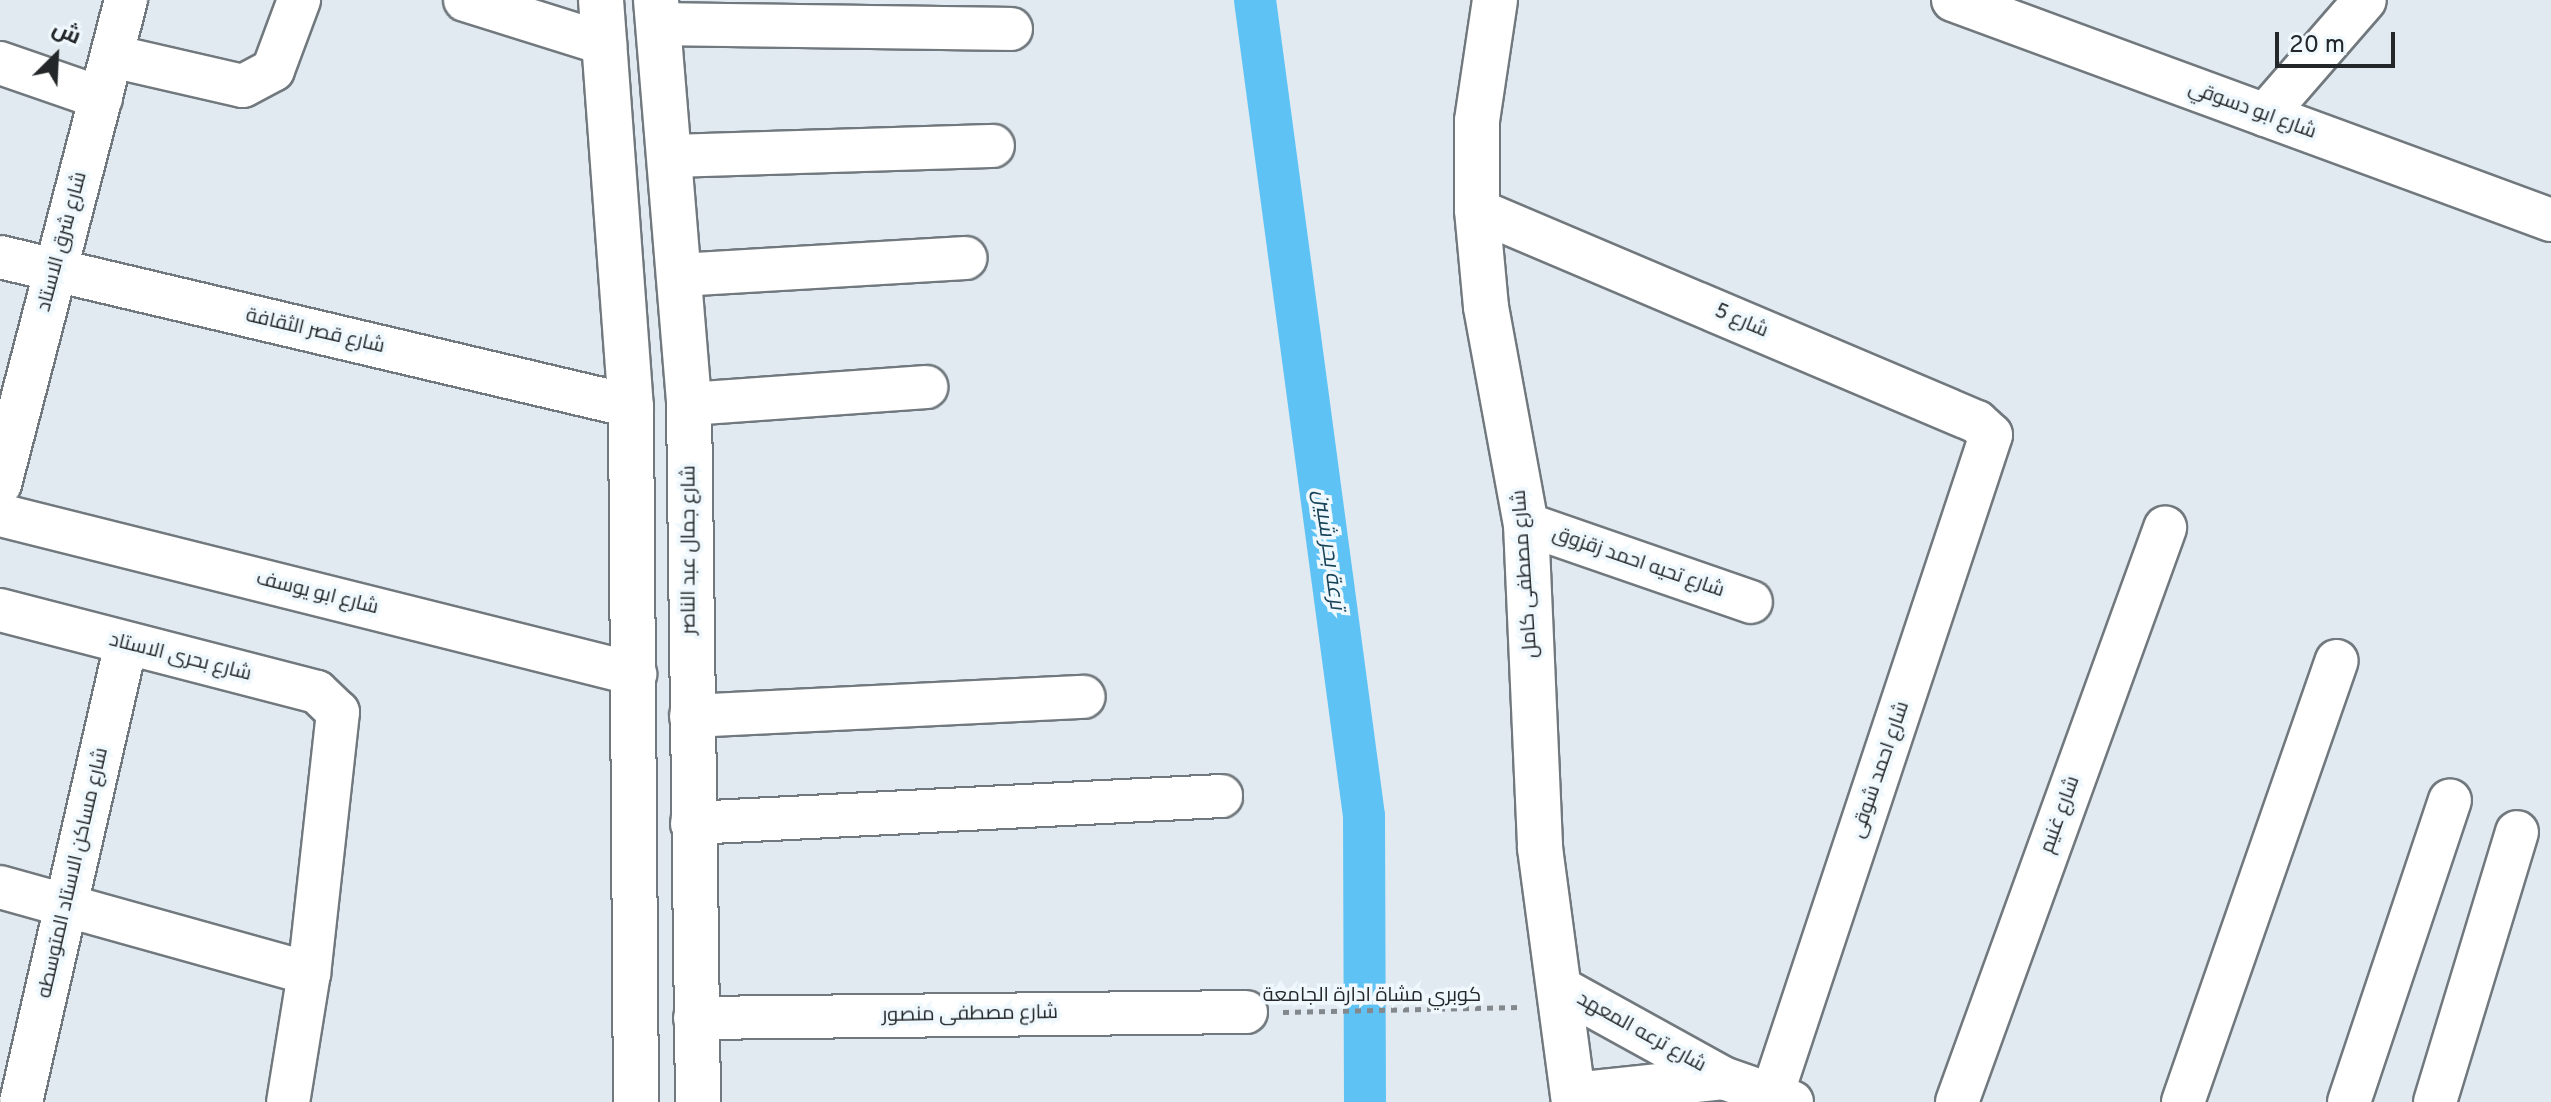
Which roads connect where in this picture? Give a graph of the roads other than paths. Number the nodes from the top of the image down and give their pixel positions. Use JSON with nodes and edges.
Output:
{"nodes":[{"id":1,"x":126,"y":0,"type":"edge"},
{"id":2,"x":299,"y":0,"type":"edge"},
{"id":3,"x":465,"y":0,"type":"edge"},
{"id":4,"x":601,"y":0,"type":"edge"},
{"id":5,"x":1495,"y":0,"type":"edge"},
{"id":6,"x":1953,"y":0,"type":"edge"},
{"id":7,"x":2365,"y":0,"type":"edge"},
{"id":8,"x":657,"y":12,"type":"edge"},
{"id":9,"x":1011,"y":29,"type":"dead end"},
{"id":10,"x":605,"y":44,"type":"junction"},
{"id":11,"x":112,"y":56,"type":"junction"},
{"id":12,"x":0,"y":63,"type":"edge"},
{"id":13,"x":101,"y":98,"type":"junction"},
{"id":14,"x":2265,"y":115,"type":"junction"},
{"id":15,"x":993,"y":146,"type":"dead end"},
{"id":16,"x":669,"y":156,"type":"junction"},
{"id":17,"x":1477,"y":210,"type":"junction"},
{"id":18,"x":2551,"y":220,"type":"edge"},
{"id":19,"x":0,"y":257,"type":"edge"},
{"id":20,"x":965,"y":258,"type":"dead end"},
{"id":21,"x":55,"y":271,"type":"junction"},
{"id":22,"x":679,"y":275,"type":"junction"},
{"id":23,"x":926,"y":387,"type":"dead end"},
{"id":24,"x":689,"y":404,"type":"junction"},
{"id":25,"x":631,"y":406,"type":"junction"},
{"id":26,"x":1990,"y":446,"type":"joint"},
{"id":27,"x":0,"y":484,"type":"edge"},
{"id":28,"x":0,"y":515,"type":"edge"},
{"id":29,"x":1526,"y":524,"type":"junction"},
{"id":30,"x":2165,"y":528,"type":"dead end"},
{"id":31,"x":1751,"y":602,"type":"dead end"},
{"id":32,"x":0,"y":610,"type":"edge"},
{"id":33,"x":126,"y":645,"type":"junction"},
{"id":34,"x":2337,"y":661,"type":"dead end"},
{"id":35,"x":635,"y":674,"type":"junction"},
{"id":36,"x":1084,"y":697,"type":"dead end"},
{"id":37,"x":691,"y":716,"type":"junction"},
{"id":38,"x":1221,"y":796,"type":"dead end"},
{"id":39,"x":2450,"y":800,"type":"dead end"},
{"id":40,"x":692,"y":823,"type":"junction"},
{"id":41,"x":2517,"y":832,"type":"dead end"},
{"id":42,"x":0,"y":887,"type":"edge"},
{"id":43,"x":67,"y":905,"type":"junction"},
{"id":44,"x":309,"y":973,"type":"junction"},
{"id":45,"x":1560,"y":988,"type":"junction"},
{"id":46,"x":1246,"y":1012,"type":"road end"},
{"id":47,"x":695,"y":1018,"type":"junction"},
{"id":48,"x":1723,"y":1078,"type":"junction"},
{"id":49,"x":1574,"y":1098,"type":"edge"},
{"id":50,"x":1782,"y":1098,"type":"edge"},
{"id":51,"x":21,"y":1102,"type":"edge"},
{"id":52,"x":288,"y":1102,"type":"edge"},
{"id":53,"x":636,"y":1102,"type":"edge"},
{"id":54,"x":698,"y":1102,"type":"edge"},
{"id":55,"x":1957,"y":1102,"type":"edge"},
{"id":56,"x":2183,"y":1102,"type":"edge"},
{"id":57,"x":2349,"y":1102,"type":"edge"},
{"id":58,"x":2435,"y":1102,"type":"edge"}],
"edges":[{"from":1,"to":11,"type":"street","name":"شارع شرق الاستاد"},
{"from":2,"to":11,"type":"street"},
{"from":3,"to":10,"type":"street"},
{"from":4,"to":10,"type":"main road"},
{"from":5,"to":17,"type":"main road","name":"شارع مصطفى كامل"},
{"from":6,"to":14,"type":"street","name":"شارع ابو دسوقي"},
{"from":7,"to":14,"type":"street"},
{"from":8,"to":9,"type":"street"},
{"from":8,"to":16,"type":"main road","name":"شارع جمال عبد الناصر"},
{"from":10,"to":25,"type":"main road"},
{"from":11,"to":13,"type":"street","name":"شارع شرق الاستاد"},
{"from":12,"to":13,"type":"street"},
{"from":13,"to":21,"type":"street","name":"شارع شرق الاستاد"},
{"from":14,"to":18,"type":"street","name":"شارع ابو دسوقي"},
{"from":15,"to":16,"type":"street"},
{"from":16,"to":22,"type":"main road","name":"شارع جمال عبد الناصر"},
{"from":17,"to":26,"type":"street","name":"شارع 5"},
{"from":17,"to":29,"type":"main road","name":"شارع مصطفى كامل"},
{"from":19,"to":21,"type":"street","name":"شارع قصر الثقافة"},
{"from":20,"to":22,"type":"street"},
{"from":21,"to":25,"type":"street","name":"شارع قصر الثقافة"},
{"from":21,"to":27,"type":"street","name":"شارع شرق الاستاد"},
{"from":22,"to":24,"type":"main road","name":"شارع جمال عبد الناصر"},
{"from":23,"to":24,"type":"street"},
{"from":24,"to":37,"type":"main road","name":"شارع جمال عبد الناصر"},
{"from":25,"to":35,"type":"main road"},
{"from":26,"to":50,"type":"street","name":"شارع احمد شوقى"},
{"from":28,"to":35,"type":"street","name":"شارع ابو يوسف"},
{"from":29,"to":31,"type":"street","name":"شارع تحيه احمد زقزوق"},
{"from":29,"to":45,"type":"main road","name":"شارع مصطفى كامل"},
{"from":30,"to":55,"type":"street","name":"شارع غنيم"},
{"from":32,"to":33,"type":"street","name":"شارع بحرى الاستاد"},
{"from":33,"to":43,"type":"street","name":"شارع مساكن الاستاد المتوسطه"},
{"from":33,"to":44,"type":"street","name":"شارع بحرى الاستاد"},
{"from":34,"to":56,"type":"street"},
{"from":35,"to":53,"type":"main road"},
{"from":36,"to":37,"type":"street"},
{"from":37,"to":40,"type":"main road","name":"شارع جمال عبد الناصر"},
{"from":38,"to":40,"type":"street"},
{"from":39,"to":57,"type":"street"},
{"from":40,"to":47,"type":"main road","name":"شارع جمال عبد الناصر"},
{"from":41,"to":58,"type":"street"},
{"from":42,"to":43,"type":"street"},
{"from":43,"to":44,"type":"street"},
{"from":43,"to":51,"type":"street","name":"شارع مساكن الاستاد المتوسطه"},
{"from":44,"to":52,"type":"street"},
{"from":45,"to":48,"type":"street","name":"شارع ترعه المعهد"},
{"from":45,"to":49,"type":"main road","name":"شارع مصطفى كامل"},
{"from":46,"to":47,"type":"street","name":"شارع مصطفى منصور"},
{"from":47,"to":54,"type":"main road","name":"شارع جمال عبد الناصر"},
{"from":48,"to":49,"type":"street","name":"شارع ترعه المعهد"},
{"from":48,"to":50,"type":"street","name":"شارع ترعه المعهد"}]}
